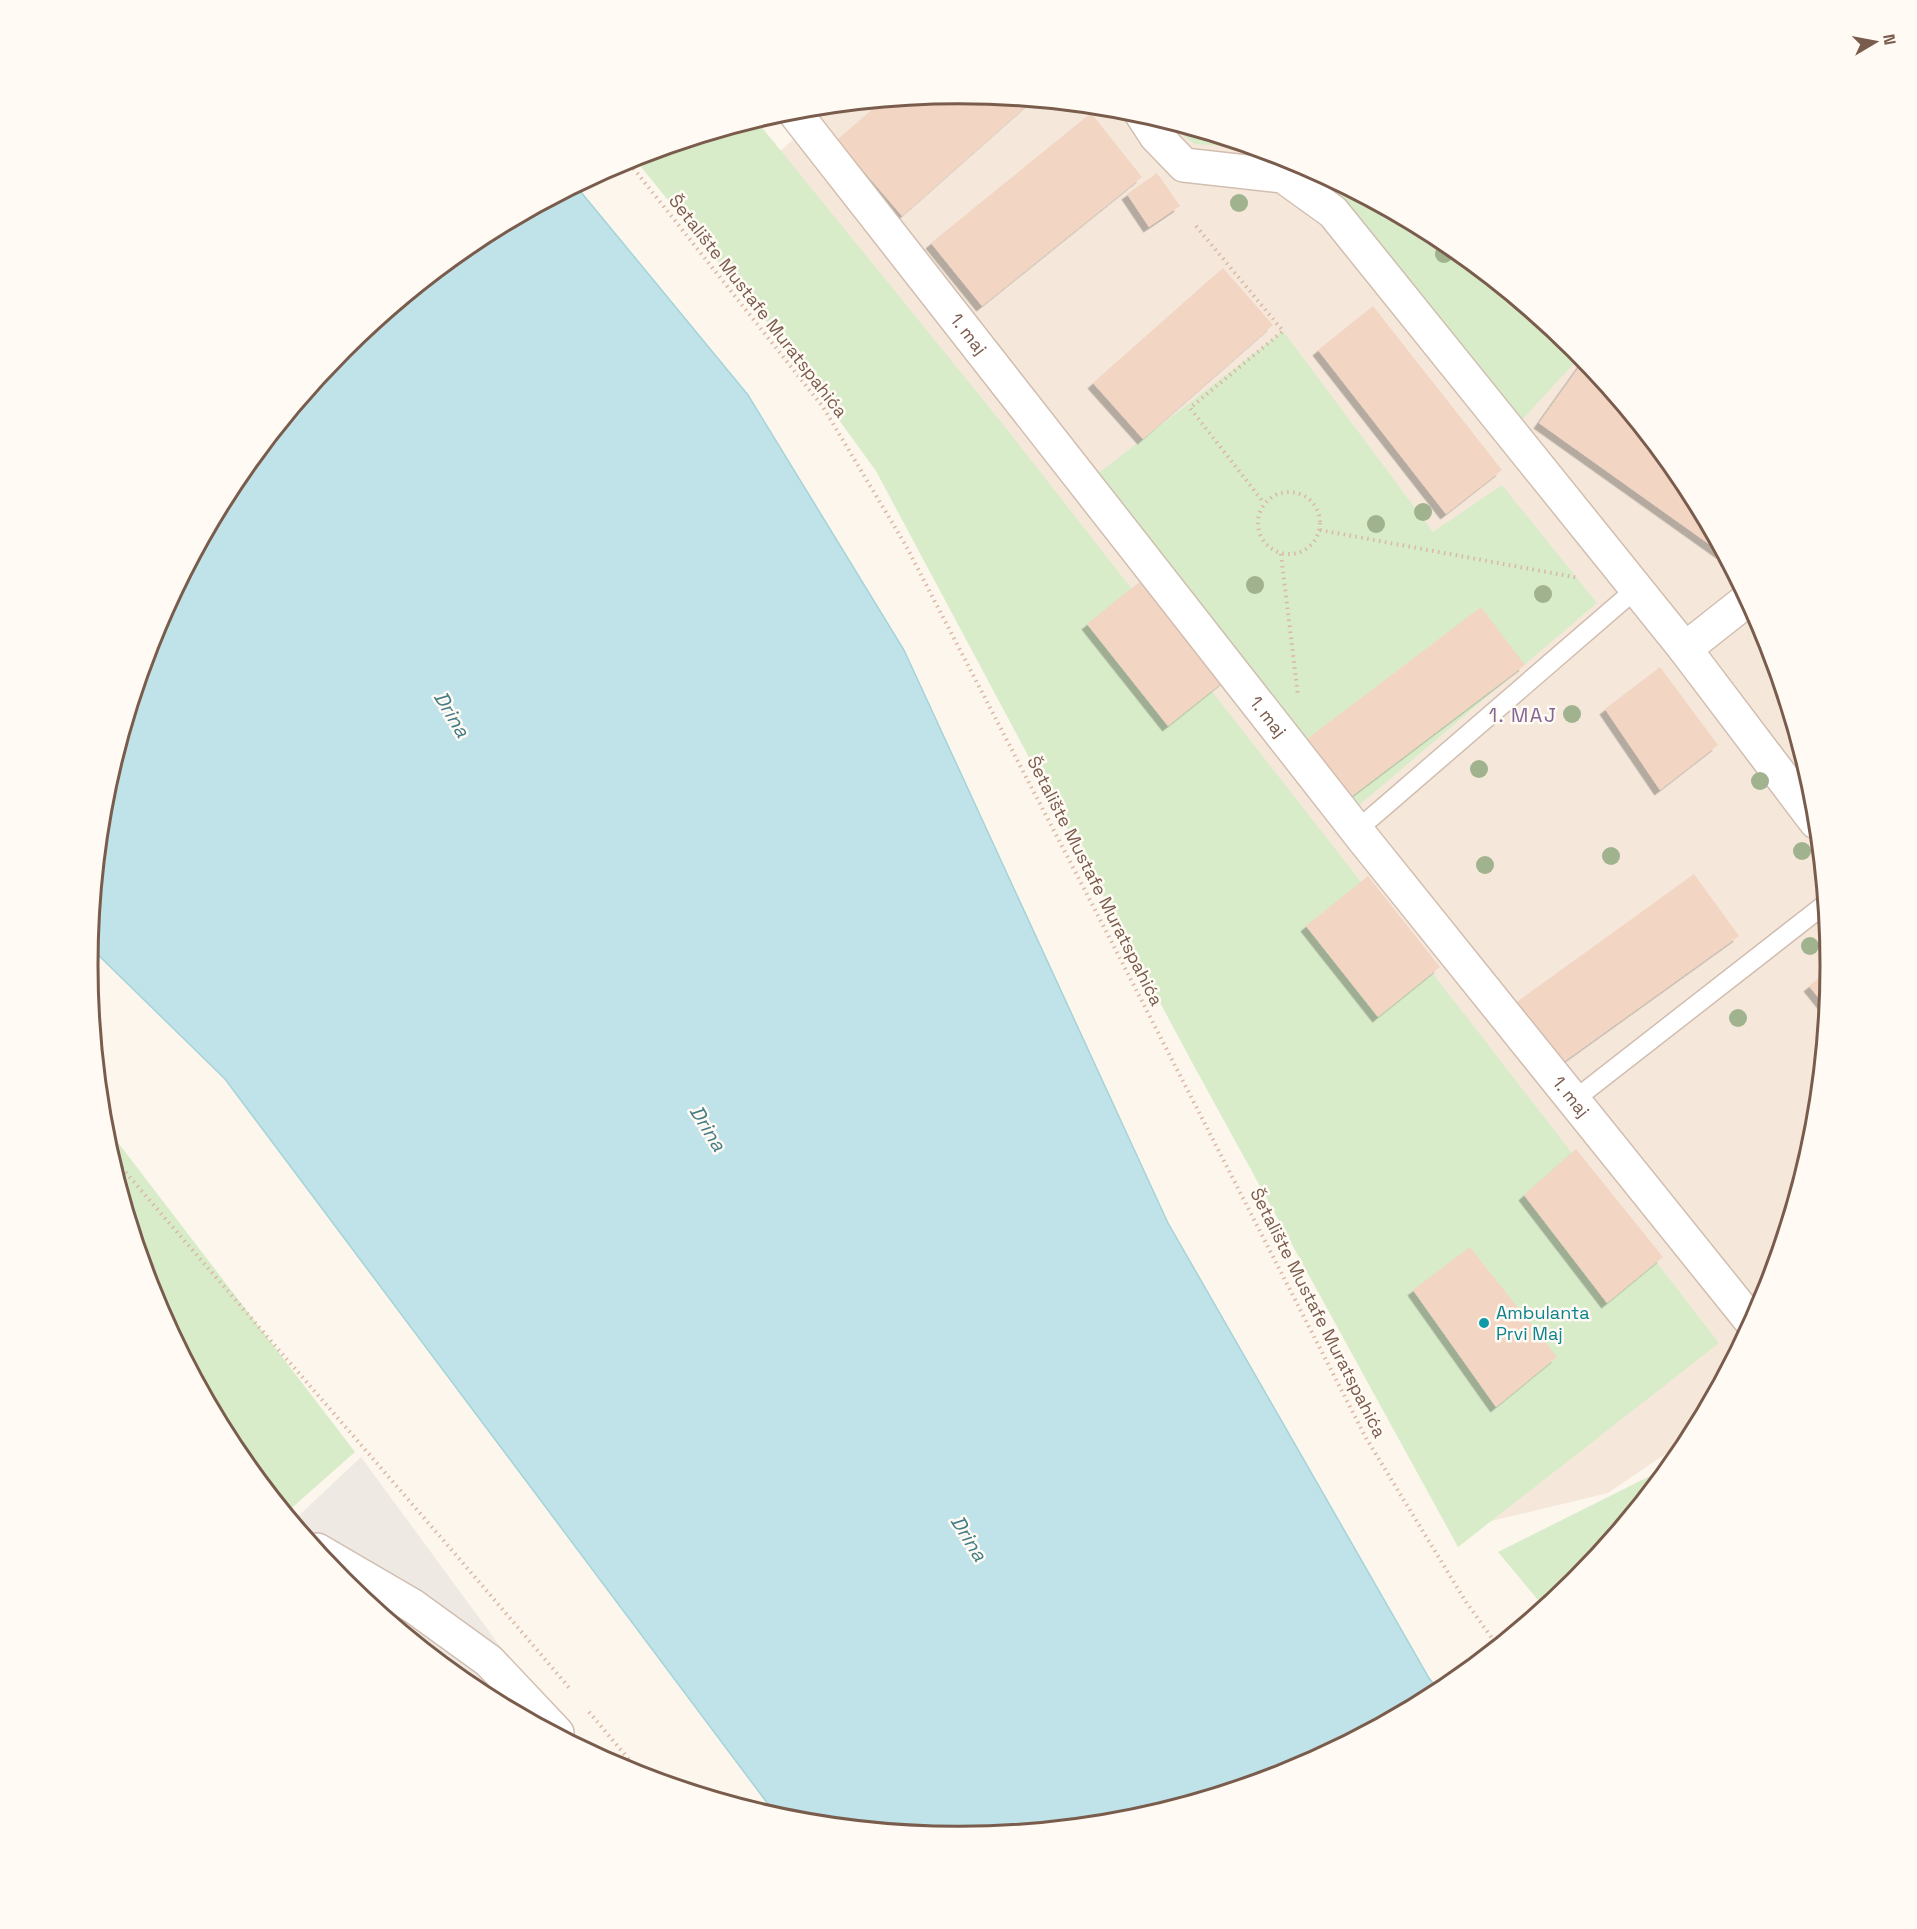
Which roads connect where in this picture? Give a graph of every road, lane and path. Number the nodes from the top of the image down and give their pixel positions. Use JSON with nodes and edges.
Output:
{"nodes":[{"id":1,"x":800,"y":119,"type":"edge"},
{"id":2,"x":1149,"y":125,"type":"edge"},
{"id":3,"x":634,"y":167,"type":"edge"},
{"id":4,"x":1196,"y":226,"type":"dead end"},
{"id":5,"x":1264,"y":503,"type":"junction"},
{"id":6,"x":1320,"y":530,"type":"junction"},
{"id":7,"x":1281,"y":554,"type":"junction"},
{"id":8,"x":1636,"y":588,"type":"junction"},
{"id":9,"x":1741,"y":605,"type":"edge"},
{"id":10,"x":1685,"y":649,"type":"junction"},
{"id":11,"x":1300,"y":708,"type":"dead end"},
{"id":12,"x":1805,"y":807,"type":"edge"},
{"id":13,"x":1357,"y":830,"type":"junction"},
{"id":14,"x":1818,"y":910,"type":"edge"},
{"id":15,"x":1574,"y":1100,"type":"junction"},
{"id":16,"x":123,"y":1169,"type":"edge"},
{"id":17,"x":1745,"y":1314,"type":"edge"},
{"id":18,"x":342,"y":1565,"type":"edge"},
{"id":19,"x":1493,"y":1640,"type":"edge"},
{"id":20,"x":571,"y":1690,"type":"dead end"},
{"id":21,"x":586,"y":1709,"type":"dead end"},
{"id":22,"x":543,"y":1718,"type":"edge"},
{"id":23,"x":629,"y":1760,"type":"edge"}],
"edges":[{"from":1,"to":13,"type":"street","name":"1. maj"},
{"from":2,"to":8,"type":"street"},
{"from":3,"to":19,"type":"path","name":"Šetalište Mustafe Muratspahića"},
{"from":4,"to":5,"type":"path"},
{"from":5,"to":6,"type":"path"},
{"from":5,"to":7,"type":"path"},
{"from":6,"to":7,"type":"path"},
{"from":6,"to":8,"type":"path"},
{"from":7,"to":11,"type":"path"},
{"from":8,"to":10,"type":"street"},
{"from":8,"to":13,"type":"lane"},
{"from":9,"to":10,"type":"street"},
{"from":10,"to":12,"type":"street"},
{"from":13,"to":15,"type":"street","name":"1. maj"},
{"from":14,"to":15,"type":"lane"},
{"from":15,"to":17,"type":"street","name":"1. maj"},
{"from":16,"to":20,"type":"path"},
{"from":18,"to":22,"type":"street"},
{"from":21,"to":23,"type":"path"}]}
